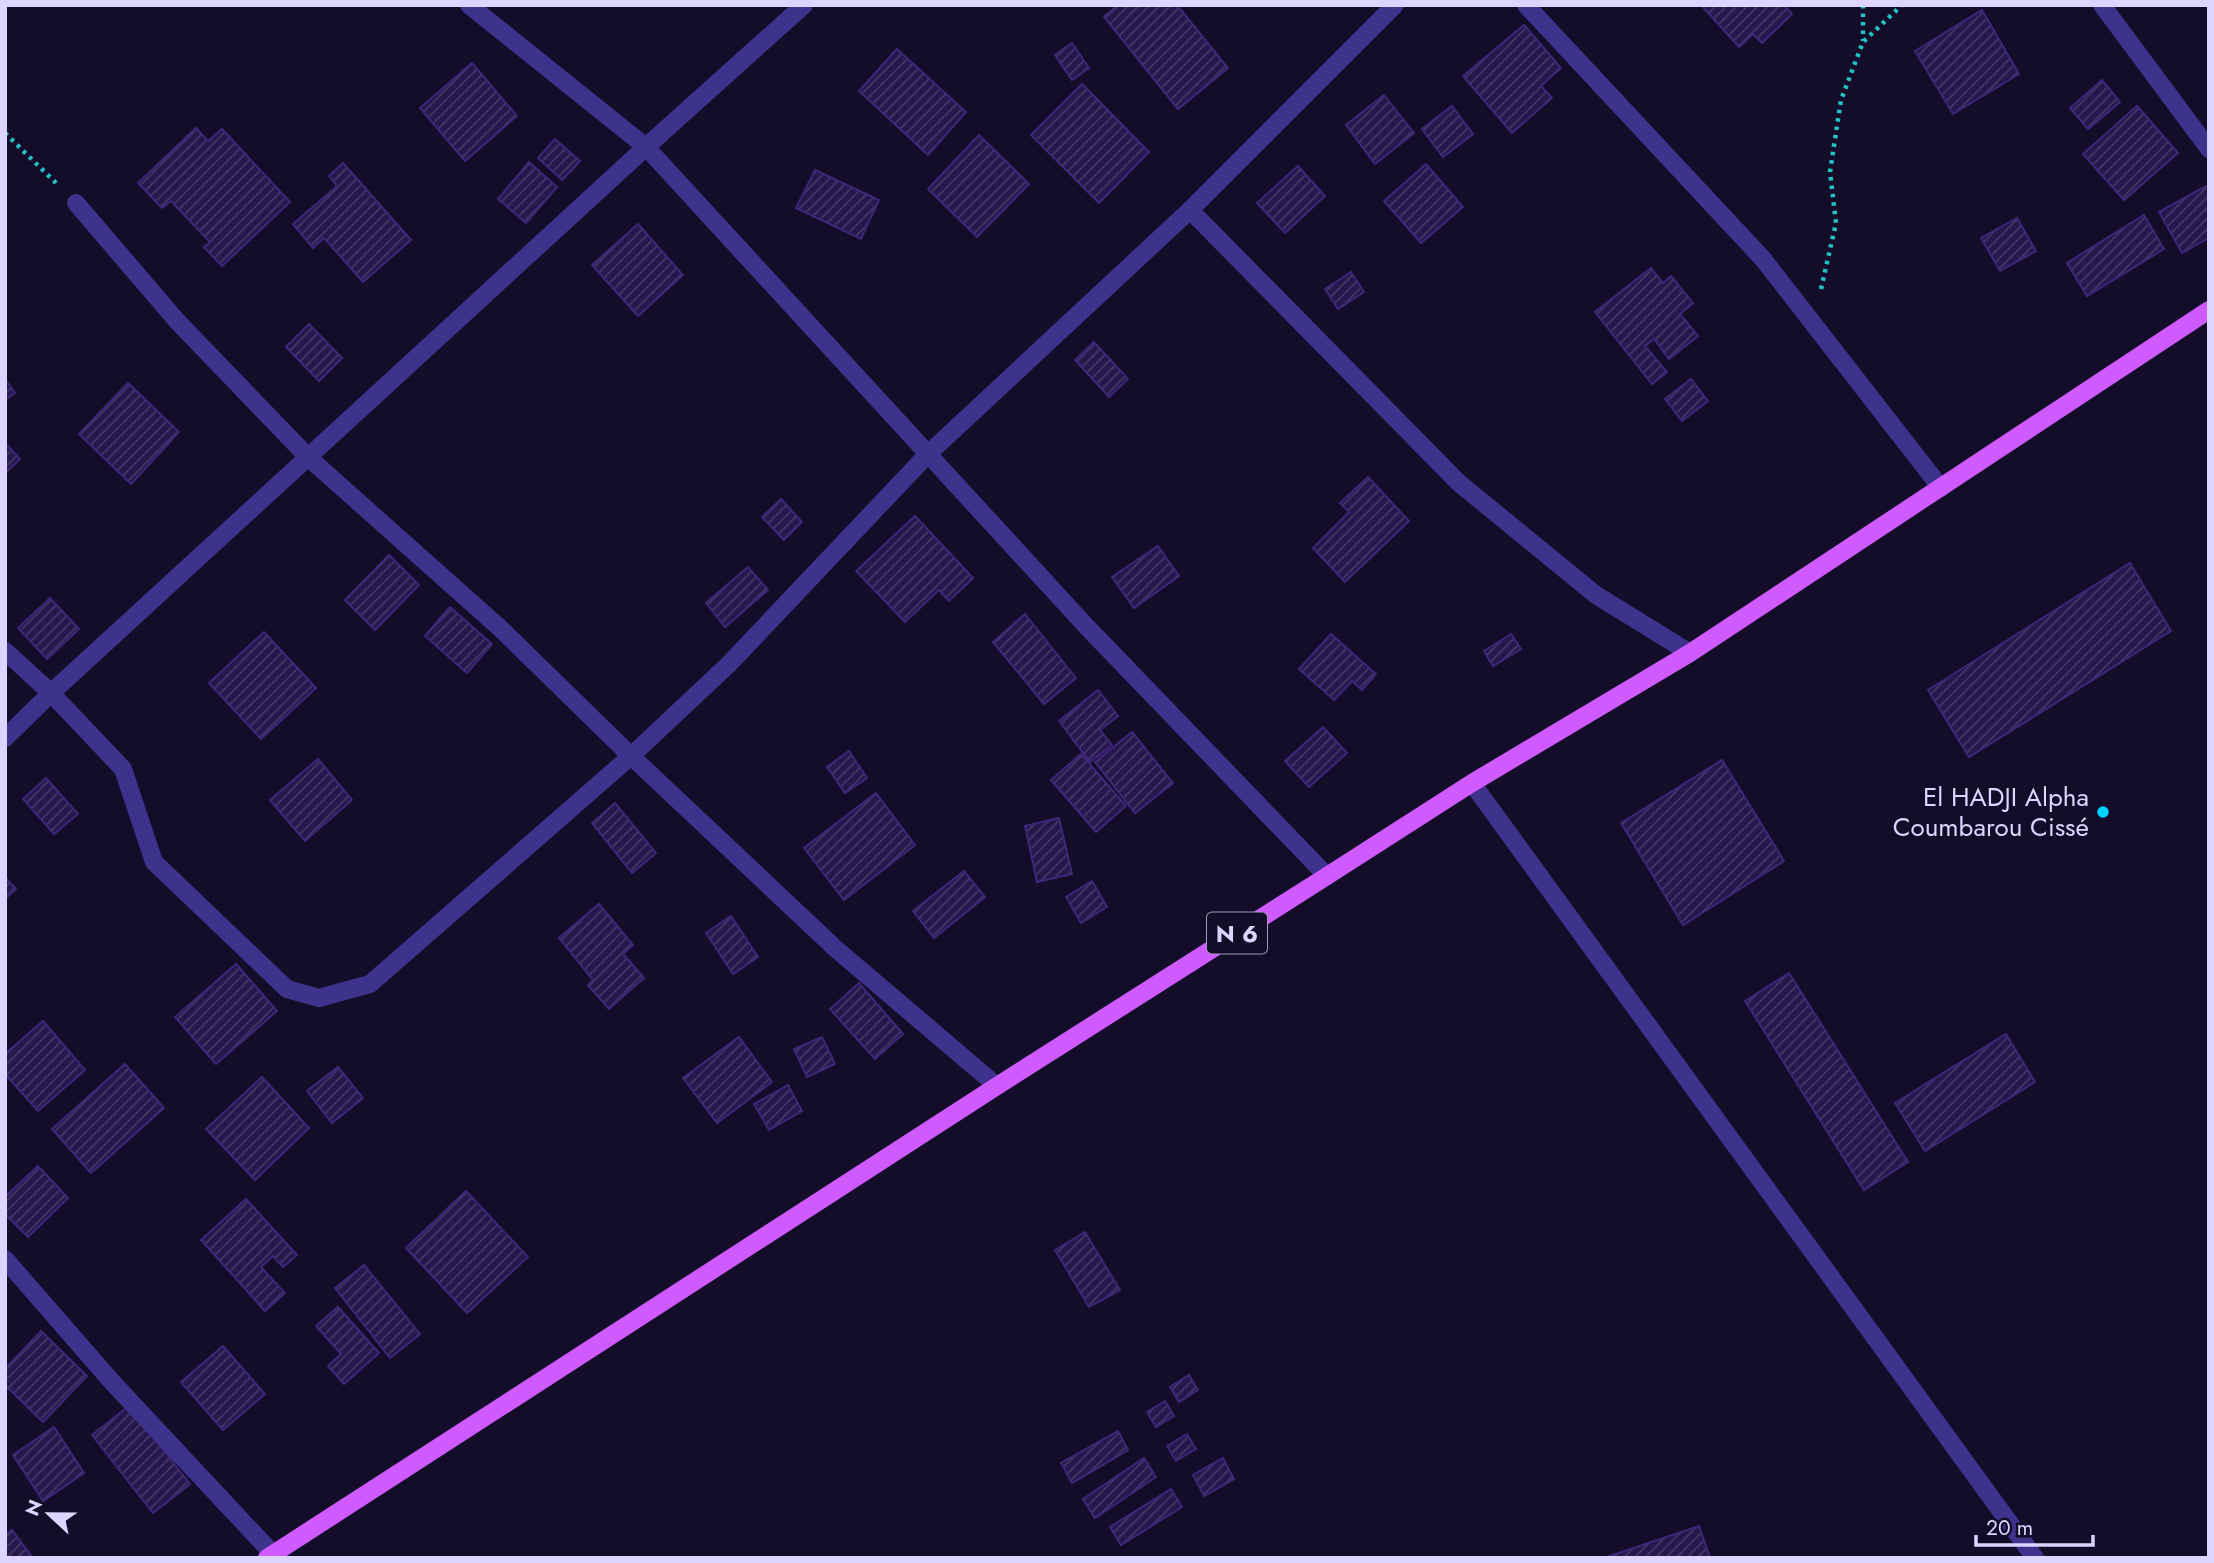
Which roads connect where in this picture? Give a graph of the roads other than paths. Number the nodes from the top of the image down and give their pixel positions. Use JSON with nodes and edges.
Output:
{"nodes":[{"id":1,"x":468,"y":5,"type":"edge"},
{"id":2,"x":804,"y":5,"type":"edge"},
{"id":3,"x":1395,"y":5,"type":"edge"},
{"id":4,"x":1526,"y":5,"type":"edge"},
{"id":5,"x":2102,"y":5,"type":"edge"},
{"id":6,"x":646,"y":147,"type":"junction"},
{"id":7,"x":2209,"y":149,"type":"edge"},
{"id":8,"x":76,"y":203,"type":"road end"},
{"id":9,"x":1190,"y":210,"type":"junction"},
{"id":10,"x":2209,"y":310,"type":"edge"},
{"id":11,"x":928,"y":454,"type":"junction"},
{"id":12,"x":309,"y":458,"type":"junction"},
{"id":13,"x":1941,"y":488,"type":"junction"},
{"id":14,"x":5,"y":651,"type":"edge"},
{"id":15,"x":1690,"y":653,"type":"junction"},
{"id":16,"x":51,"y":693,"type":"junction"},
{"id":17,"x":5,"y":738,"type":"edge"},
{"id":18,"x":631,"y":756,"type":"junction"},
{"id":19,"x":1472,"y":783,"type":"junction"},
{"id":20,"x":1326,"y":876,"type":"junction"},
{"id":21,"x":997,"y":1086,"type":"junction"},
{"id":22,"x":5,"y":1259,"type":"edge"},
{"id":23,"x":270,"y":1556,"type":"edge"},
{"id":24,"x":2035,"y":1558,"type":"edge"}],
"edges":[{"from":1,"to":6,"type":"street"},
{"from":2,"to":6,"type":"street"},
{"from":3,"to":9,"type":"street"},
{"from":4,"to":13,"type":"street"},
{"from":5,"to":7,"type":"street"},
{"from":6,"to":11,"type":"street"},
{"from":6,"to":12,"type":"street"},
{"from":8,"to":12,"type":"street"},
{"from":9,"to":11,"type":"street"},
{"from":9,"to":15,"type":"street"},
{"from":10,"to":13,"type":"main road","number":"N 6"},
{"from":11,"to":18,"type":"street"},
{"from":11,"to":20,"type":"street"},
{"from":12,"to":16,"type":"street"},
{"from":12,"to":18,"type":"street"},
{"from":13,"to":15,"type":"main road","number":"N 6"},
{"from":14,"to":16,"type":"street"},
{"from":15,"to":19,"type":"main road","number":"N 6"},
{"from":16,"to":17,"type":"street"},
{"from":16,"to":18,"type":"street"},
{"from":18,"to":21,"type":"street"},
{"from":19,"to":20,"type":"main road","number":"N 6"},
{"from":19,"to":24,"type":"street"},
{"from":20,"to":21,"type":"main road","number":"N 6"},
{"from":21,"to":23,"type":"main road","number":"N 6"},
{"from":22,"to":23,"type":"street"}]}
